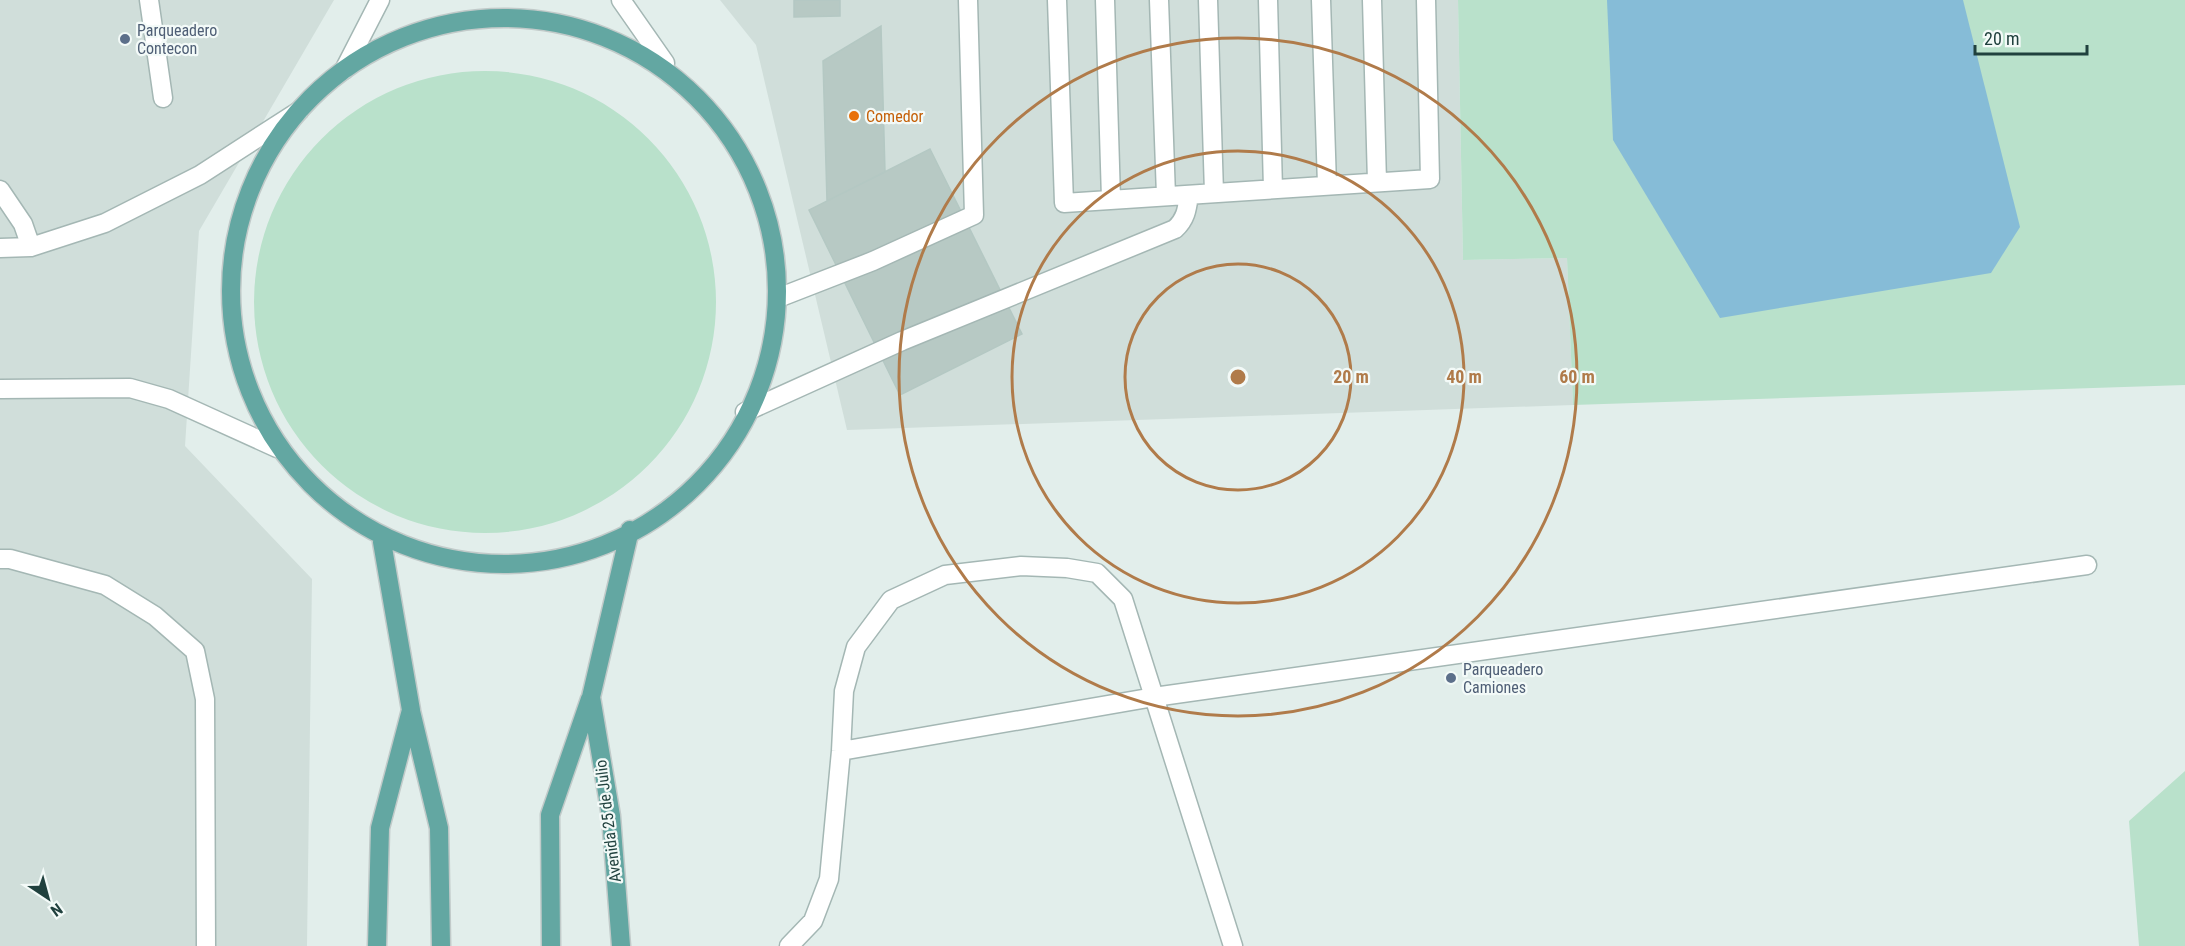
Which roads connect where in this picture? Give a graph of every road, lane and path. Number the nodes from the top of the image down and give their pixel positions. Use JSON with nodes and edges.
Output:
{"nodes":[{"id":1,"x":149,"y":0,"type":"edge"},
{"id":2,"x":380,"y":0,"type":"edge"},
{"id":3,"x":621,"y":0,"type":"edge"},
{"id":4,"x":968,"y":0,"type":"edge"},
{"id":5,"x":1057,"y":0,"type":"edge"},
{"id":6,"x":1105,"y":0,"type":"edge"},
{"id":7,"x":1159,"y":0,"type":"edge"},
{"id":8,"x":1208,"y":0,"type":"edge"},
{"id":9,"x":1268,"y":0,"type":"edge"},
{"id":10,"x":1321,"y":0,"type":"edge"},
{"id":11,"x":1372,"y":0,"type":"edge"},
{"id":12,"x":1426,"y":0,"type":"edge"},
{"id":13,"x":665,"y":63,"type":"junction"},
{"id":14,"x":344,"y":70,"type":"junction"},
{"id":15,"x":163,"y":98,"type":"dead end"},
{"id":16,"x":299,"y":111,"type":"junction"},
{"id":17,"x":1377,"y":182,"type":"junction"},
{"id":18,"x":1327,"y":185,"type":"junction"},
{"id":19,"x":1273,"y":189,"type":"junction"},
{"id":20,"x":0,"y":190,"type":"edge"},
{"id":21,"x":1214,"y":193,"type":"junction"},
{"id":22,"x":1189,"y":195,"type":"junction"},
{"id":23,"x":1166,"y":196,"type":"junction"},
{"id":24,"x":1112,"y":199,"type":"junction"},
{"id":25,"x":31,"y":247,"type":"junction"},
{"id":26,"x":0,"y":248,"type":"edge"},
{"id":27,"x":778,"y":298,"type":"junction"},
{"id":28,"x":0,"y":389,"type":"edge"},
{"id":29,"x":745,"y":412,"type":"junction"},
{"id":30,"x":277,"y":448,"type":"junction"},
{"id":31,"x":630,"y":530,"type":"junction"},
{"id":32,"x":382,"y":542,"type":"junction"},
{"id":33,"x":0,"y":559,"type":"edge"},
{"id":34,"x":2087,"y":565,"type":"dead end"},
{"id":35,"x":591,"y":697,"type":"junction"},
{"id":36,"x":1154,"y":698,"type":"junction"},
{"id":37,"x":411,"y":710,"type":"junction"},
{"id":38,"x":841,"y":751,"type":"junction"},
{"id":39,"x":206,"y":946,"type":"edge"},
{"id":40,"x":377,"y":946,"type":"edge"},
{"id":41,"x":441,"y":946,"type":"edge"},
{"id":42,"x":551,"y":946,"type":"edge"},
{"id":43,"x":621,"y":946,"type":"edge"},
{"id":44,"x":789,"y":946,"type":"edge"},
{"id":45,"x":1233,"y":946,"type":"edge"}],
"edges":[{"from":1,"to":15,"type":"lane"},
{"from":2,"to":14,"type":"lane"},
{"from":3,"to":13,"type":"lane"},
{"from":4,"to":27,"type":"lane"},
{"from":5,"to":24,"type":"lane"},
{"from":6,"to":24,"type":"lane"},
{"from":7,"to":23,"type":"lane"},
{"from":8,"to":21,"type":"lane"},
{"from":9,"to":19,"type":"lane"},
{"from":10,"to":18,"type":"lane"},
{"from":11,"to":17,"type":"lane"},
{"from":12,"to":17,"type":"lane"},
{"from":13,"to":14,"type":"main road"},
{"from":13,"to":27,"type":"main road"},
{"from":14,"to":16,"type":"main road"},
{"from":16,"to":25,"type":"lane"},
{"from":16,"to":30,"type":"main road"},
{"from":17,"to":18,"type":"lane"},
{"from":18,"to":19,"type":"lane"},
{"from":19,"to":21,"type":"lane"},
{"from":20,"to":25,"type":"lane"},
{"from":21,"to":22,"type":"lane"},
{"from":22,"to":23,"type":"lane"},
{"from":22,"to":29,"type":"lane"},
{"from":23,"to":24,"type":"lane"},
{"from":25,"to":26,"type":"lane"},
{"from":27,"to":29,"type":"main road"},
{"from":28,"to":30,"type":"lane"},
{"from":29,"to":31,"type":"main road"},
{"from":30,"to":32,"type":"main road"},
{"from":31,"to":32,"type":"main road"},
{"from":31,"to":35,"type":"main road","name":"Avenida 25 de Julio"},
{"from":32,"to":37,"type":"main road"},
{"from":33,"to":39,"type":"lane"},
{"from":34,"to":36,"type":"lane"},
{"from":35,"to":42,"type":"main road","name":"Avenida 25 de Julio"},
{"from":35,"to":43,"type":"main road","name":"Avenida 25 de Julio"},
{"from":36,"to":38,"type":"lane"},
{"from":36,"to":38,"type":"lane"},
{"from":36,"to":45,"type":"lane"},
{"from":37,"to":40,"type":"main road"},
{"from":37,"to":41,"type":"main road"},
{"from":38,"to":44,"type":"lane"}]}
